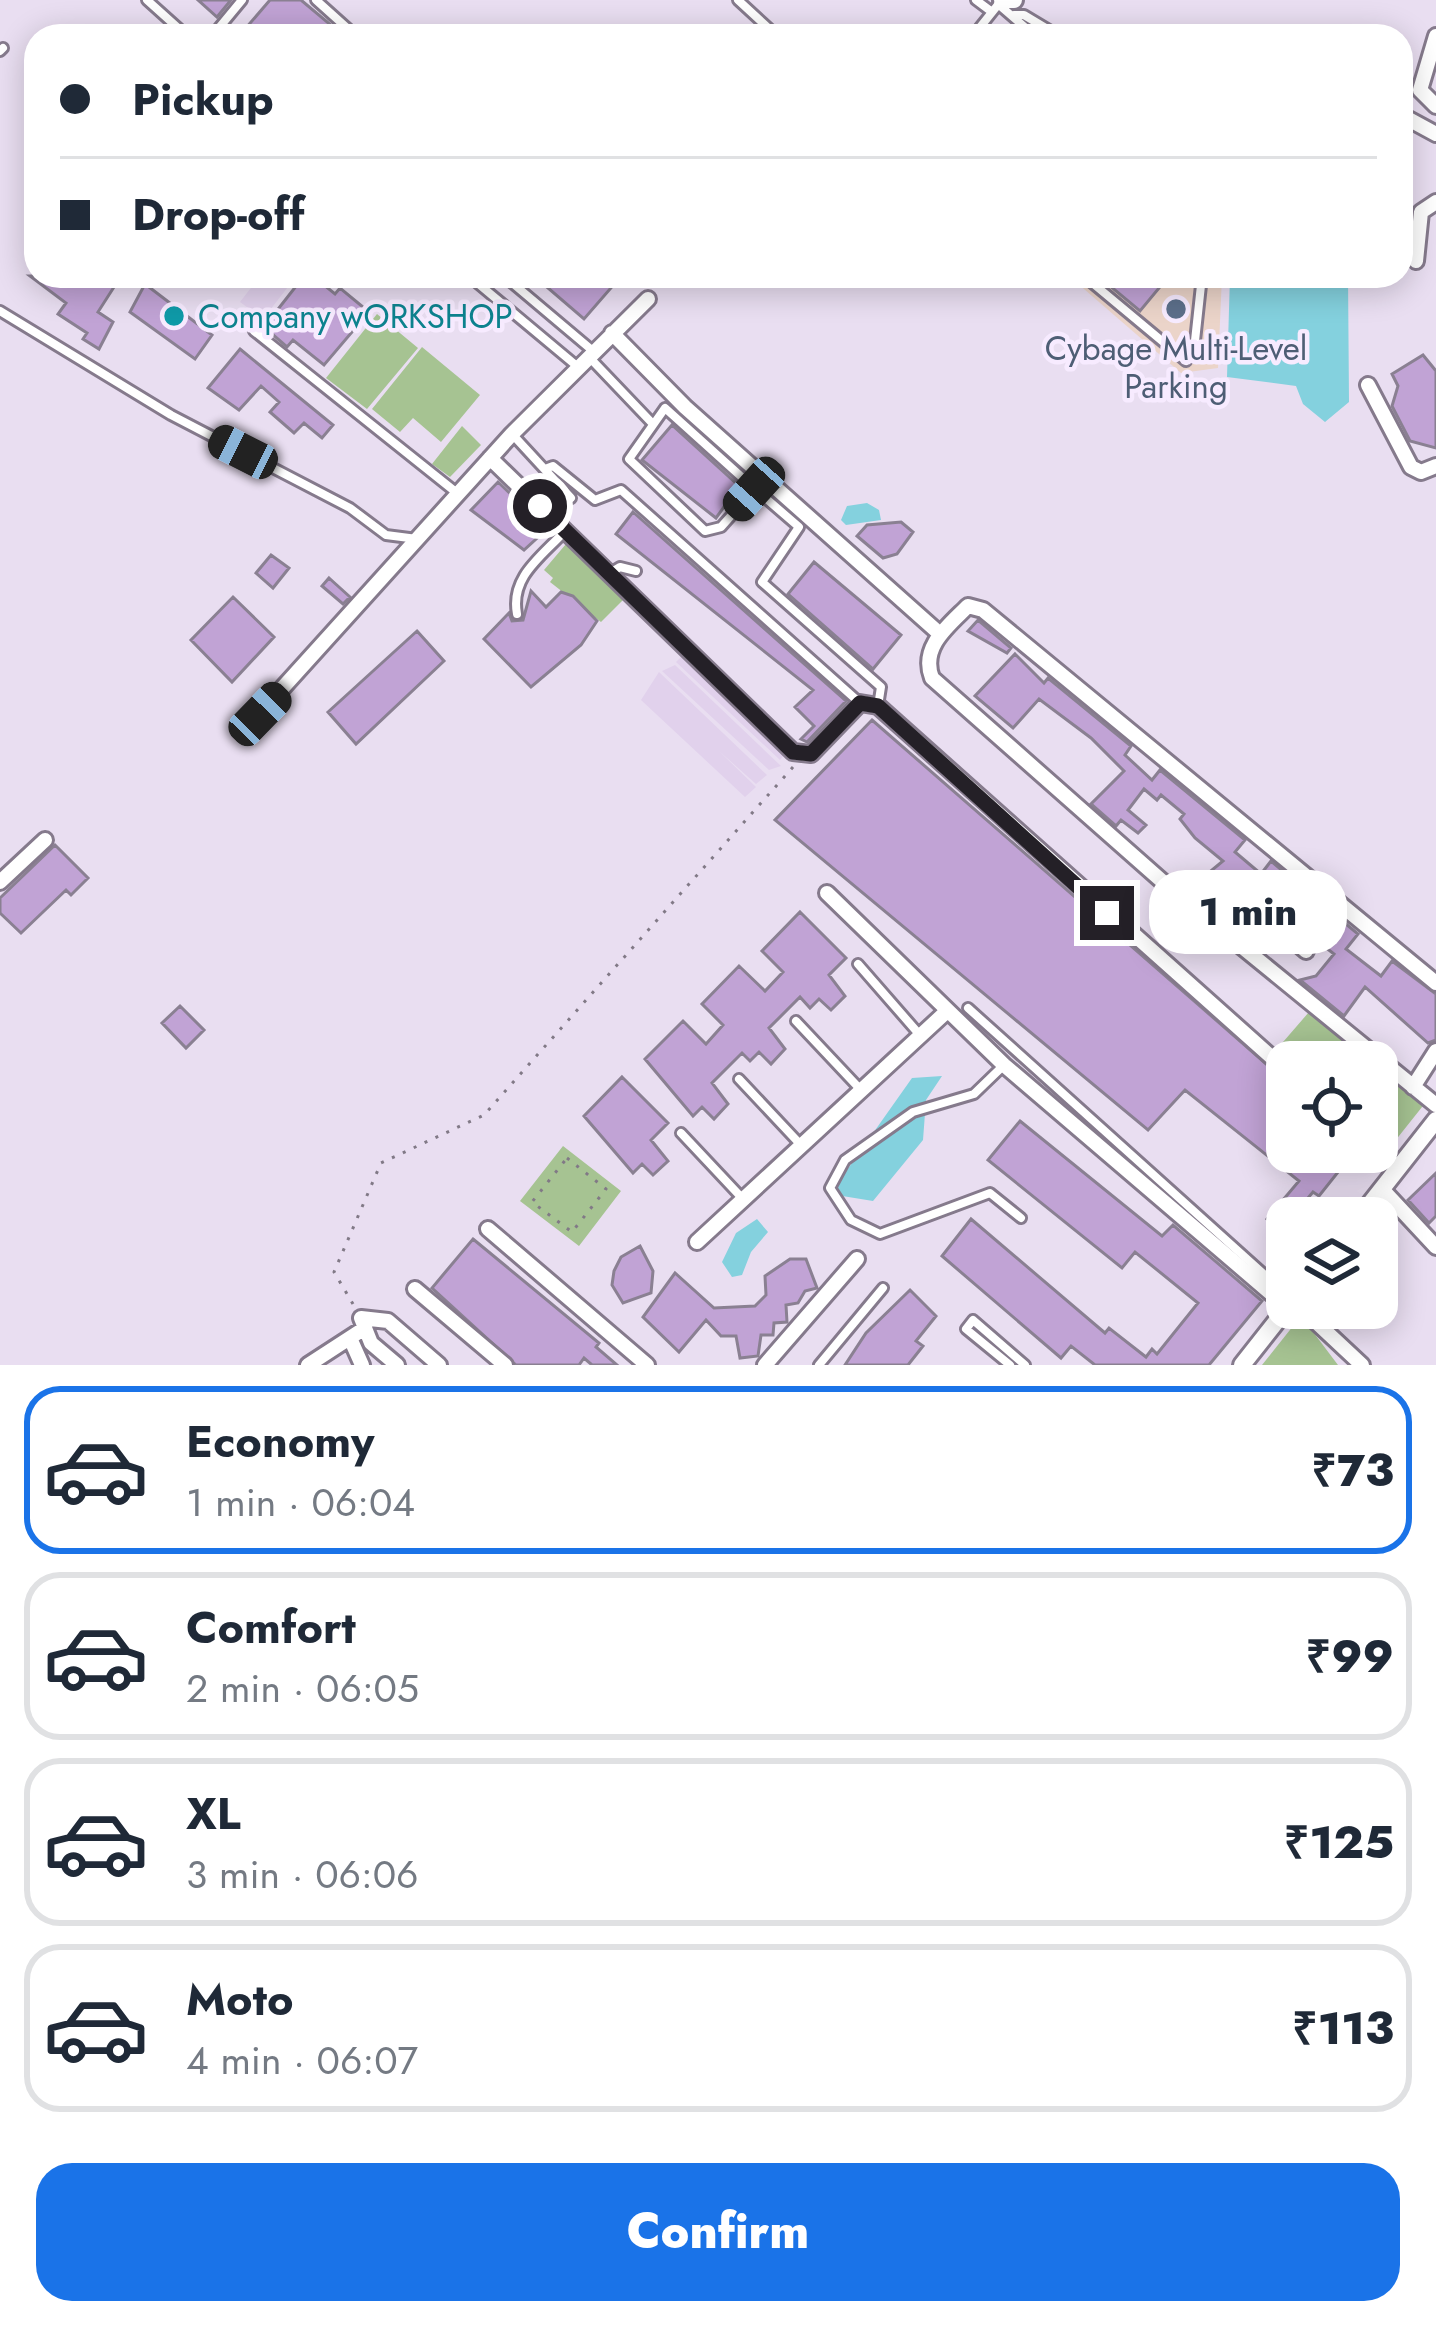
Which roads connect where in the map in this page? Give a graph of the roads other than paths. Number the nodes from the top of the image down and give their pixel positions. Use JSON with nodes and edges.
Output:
{"nodes":[{"id":1,"x":147,"y":0,"type":"edge"},
{"id":2,"x":242,"y":0,"type":"edge"},
{"id":3,"x":316,"y":0,"type":"edge"},
{"id":4,"x":738,"y":0,"type":"edge"},
{"id":5,"x":978,"y":1,"type":"edge"},
{"id":6,"x":1004,"y":5,"type":"edge"},
{"id":7,"x":174,"y":24,"type":"edge"},
{"id":8,"x":221,"y":24,"type":"edge"},
{"id":9,"x":343,"y":24,"type":"edge"},
{"id":10,"x":764,"y":24,"type":"edge"},
{"id":11,"x":1039,"y":24,"type":"edge"},
{"id":12,"x":1436,"y":36,"type":"edge"},
{"id":13,"x":1436,"y":106,"type":"edge"},
{"id":14,"x":1436,"y":202,"type":"edge"},
{"id":15,"x":1417,"y":261,"type":"dead end"},
{"id":16,"x":486,"y":288,"type":"edge"},
{"id":17,"x":515,"y":288,"type":"edge"},
{"id":18,"x":1098,"y":288,"type":"edge"},
{"id":19,"x":1201,"y":288,"type":"edge"},
{"id":20,"x":648,"y":299,"type":"dead end"},
{"id":21,"x":0,"y":311,"type":"edge"},
{"id":22,"x":254,"y":331,"type":"dead end"},
{"id":23,"x":612,"y":332,"type":"junction"},
{"id":24,"x":586,"y":358,"type":"junction"},
{"id":25,"x":1368,"y":385,"type":"dead end"},
{"id":26,"x":652,"y":423,"type":"junction"},
{"id":27,"x":512,"y":434,"type":"junction"},
{"id":28,"x":490,"y":458,"type":"junction"},
{"id":29,"x":1436,"y":466,"type":"edge"},
{"id":30,"x":545,"y":470,"type":"junction"},
{"id":31,"x":754,"y":489,"type":"junction"},
{"id":32,"x":457,"y":493,"type":"junction"},
{"id":33,"x":571,"y":498,"type":"dead end"},
{"id":34,"x":565,"y":531,"type":"junction"},
{"id":35,"x":419,"y":539,"type":"junction"},
{"id":36,"x":636,"y":571,"type":"dead end"},
{"id":37,"x":609,"y":574,"type":"junction"},
{"id":38,"x":517,"y":614,"type":"dead end"},
{"id":39,"x":940,"y":634,"type":"junction"},
{"id":40,"x":860,"y":703,"type":"junction"},
{"id":41,"x":878,"y":706,"type":"junction"},
{"id":42,"x":260,"y":714,"type":"dead end"},
{"id":43,"x":45,"y":840,"type":"dead end"},
{"id":44,"x":0,"y":882,"type":"edge"},
{"id":45,"x":826,"y":893,"type":"dead end"},
{"id":46,"x":1214,"y":924,"type":"junction"},
{"id":47,"x":1306,"y":951,"type":"dead end"},
{"id":48,"x":858,"y":964,"type":"dead end"},
{"id":49,"x":1436,"y":983,"type":"edge"},
{"id":50,"x":968,"y":1008,"type":"dead end"},
{"id":51,"x":946,"y":1012,"type":"junction"},
{"id":52,"x":796,"y":1021,"type":"dead end"},
{"id":53,"x":920,"y":1035,"type":"junction"},
{"id":54,"x":1436,"y":1051,"type":"edge"},
{"id":55,"x":1266,"y":1052,"type":"edge"},
{"id":56,"x":1004,"y":1065,"type":"junction"},
{"id":57,"x":739,"y":1078,"type":"dead end"},
{"id":58,"x":1413,"y":1087,"type":"junction"},
{"id":59,"x":861,"y":1090,"type":"junction"},
{"id":60,"x":1436,"y":1105,"type":"edge"},
{"id":61,"x":1434,"y":1126,"type":"edge"},
{"id":62,"x":681,"y":1133,"type":"dead end"},
{"id":63,"x":801,"y":1145,"type":"junction"},
{"id":64,"x":1398,"y":1168,"type":"edge"},
{"id":65,"x":1394,"y":1173,"type":"edge"},
{"id":66,"x":1382,"y":1189,"type":"junction"},
{"id":67,"x":1376,"y":1197,"type":"edge"},
{"id":68,"x":743,"y":1199,"type":"junction"},
{"id":69,"x":1021,"y":1218,"type":"dead end"},
{"id":70,"x":488,"y":1229,"type":"dead end"},
{"id":71,"x":697,"y":1242,"type":"dead end"},
{"id":72,"x":1436,"y":1246,"type":"edge"},
{"id":73,"x":857,"y":1259,"type":"dead end"},
{"id":74,"x":1266,"y":1276,"type":"edge"},
{"id":75,"x":883,"y":1288,"type":"dead end"},
{"id":76,"x":415,"y":1289,"type":"dead end"},
{"id":77,"x":1266,"y":1290,"type":"edge"},
{"id":78,"x":363,"y":1323,"type":"junction"},
{"id":79,"x":1271,"y":1329,"type":"edge"},
{"id":80,"x":1323,"y":1329,"type":"edge"},
{"id":81,"x":350,"y":1338,"type":"junction"},
{"id":82,"x":308,"y":1365,"type":"edge"},
{"id":83,"x":362,"y":1365,"type":"edge"},
{"id":84,"x":397,"y":1365,"type":"edge"},
{"id":85,"x":439,"y":1365,"type":"edge"},
{"id":86,"x":505,"y":1365,"type":"edge"},
{"id":87,"x":647,"y":1365,"type":"edge"},
{"id":88,"x":765,"y":1365,"type":"edge"},
{"id":89,"x":819,"y":1365,"type":"edge"},
{"id":90,"x":1010,"y":1365,"type":"edge"},
{"id":91,"x":1025,"y":1365,"type":"edge"},
{"id":92,"x":1243,"y":1365,"type":"edge"},
{"id":93,"x":1362,"y":1365,"type":"edge"}],
"edges":[{"from":1,"to":7,"type":"lane"},
{"from":2,"to":8,"type":"lane"},
{"from":3,"to":9,"type":"lane"},
{"from":4,"to":10,"type":"lane"},
{"from":5,"to":6,"type":"lane"},
{"from":6,"to":11,"type":"lane"},
{"from":12,"to":13,"type":"street"},
{"from":14,"to":15,"type":"street"},
{"from":16,"to":24,"type":"lane"},
{"from":17,"to":24,"type":"lane"},
{"from":18,"to":19,"type":"lane"},
{"from":20,"to":23,"type":"street"},
{"from":21,"to":35,"type":"lane"},
{"from":22,"to":32,"type":"lane"},
{"from":23,"to":24,"type":"street"},
{"from":23,"to":39,"type":"street"},
{"from":24,"to":26,"type":"lane"},
{"from":24,"to":27,"type":"street"},
{"from":25,"to":29,"type":"street"},
{"from":26,"to":31,"type":"lane"},
{"from":26,"to":31,"type":"lane"},
{"from":27,"to":28,"type":"street"},
{"from":27,"to":30,"type":"lane"},
{"from":28,"to":32,"type":"street"},
{"from":28,"to":34,"type":"street"},
{"from":30,"to":33,"type":"lane"},
{"from":30,"to":40,"type":"lane"},
{"from":31,"to":41,"type":"lane"},
{"from":32,"to":35,"type":"street"},
{"from":34,"to":37,"type":"street"},
{"from":34,"to":38,"type":"lane"},
{"from":35,"to":42,"type":"street"},
{"from":36,"to":37,"type":"lane"},
{"from":37,"to":40,"type":"street"},
{"from":39,"to":46,"type":"street"},
{"from":39,"to":49,"type":"street"},
{"from":40,"to":41,"type":"street"},
{"from":41,"to":55,"type":"street"},
{"from":43,"to":44,"type":"street"},
{"from":45,"to":51,"type":"street"},
{"from":46,"to":47,"type":"street"},
{"from":46,"to":58,"type":"street"},
{"from":48,"to":53,"type":"lane"},
{"from":50,"to":74,"type":"lane"},
{"from":51,"to":53,"type":"street"},
{"from":51,"to":56,"type":"street"},
{"from":52,"to":59,"type":"lane"},
{"from":53,"to":59,"type":"street"},
{"from":54,"to":58,"type":"street"},
{"from":56,"to":69,"type":"lane"},
{"from":56,"to":77,"type":"street"},
{"from":57,"to":63,"type":"lane"},
{"from":58,"to":60,"type":"street"},
{"from":59,"to":63,"type":"street"},
{"from":61,"to":64,"type":"street"},
{"from":62,"to":68,"type":"lane"},
{"from":63,"to":68,"type":"street"},
{"from":65,"to":66,"type":"street"},
{"from":66,"to":67,"type":"street"},
{"from":66,"to":72,"type":"street"},
{"from":68,"to":71,"type":"street"},
{"from":70,"to":87,"type":"street"},
{"from":73,"to":88,"type":"street"},
{"from":75,"to":89,"type":"lane"},
{"from":76,"to":86,"type":"street"},
{"from":78,"to":81,"type":"street"},
{"from":78,"to":84,"type":"street"},
{"from":78,"to":85,"type":"street"},
{"from":79,"to":92,"type":"street"},
{"from":80,"to":93,"type":"street"},
{"from":81,"to":82,"type":"street"},
{"from":81,"to":83,"type":"street"},
{"from":90,"to":91,"type":"lane"}]}
